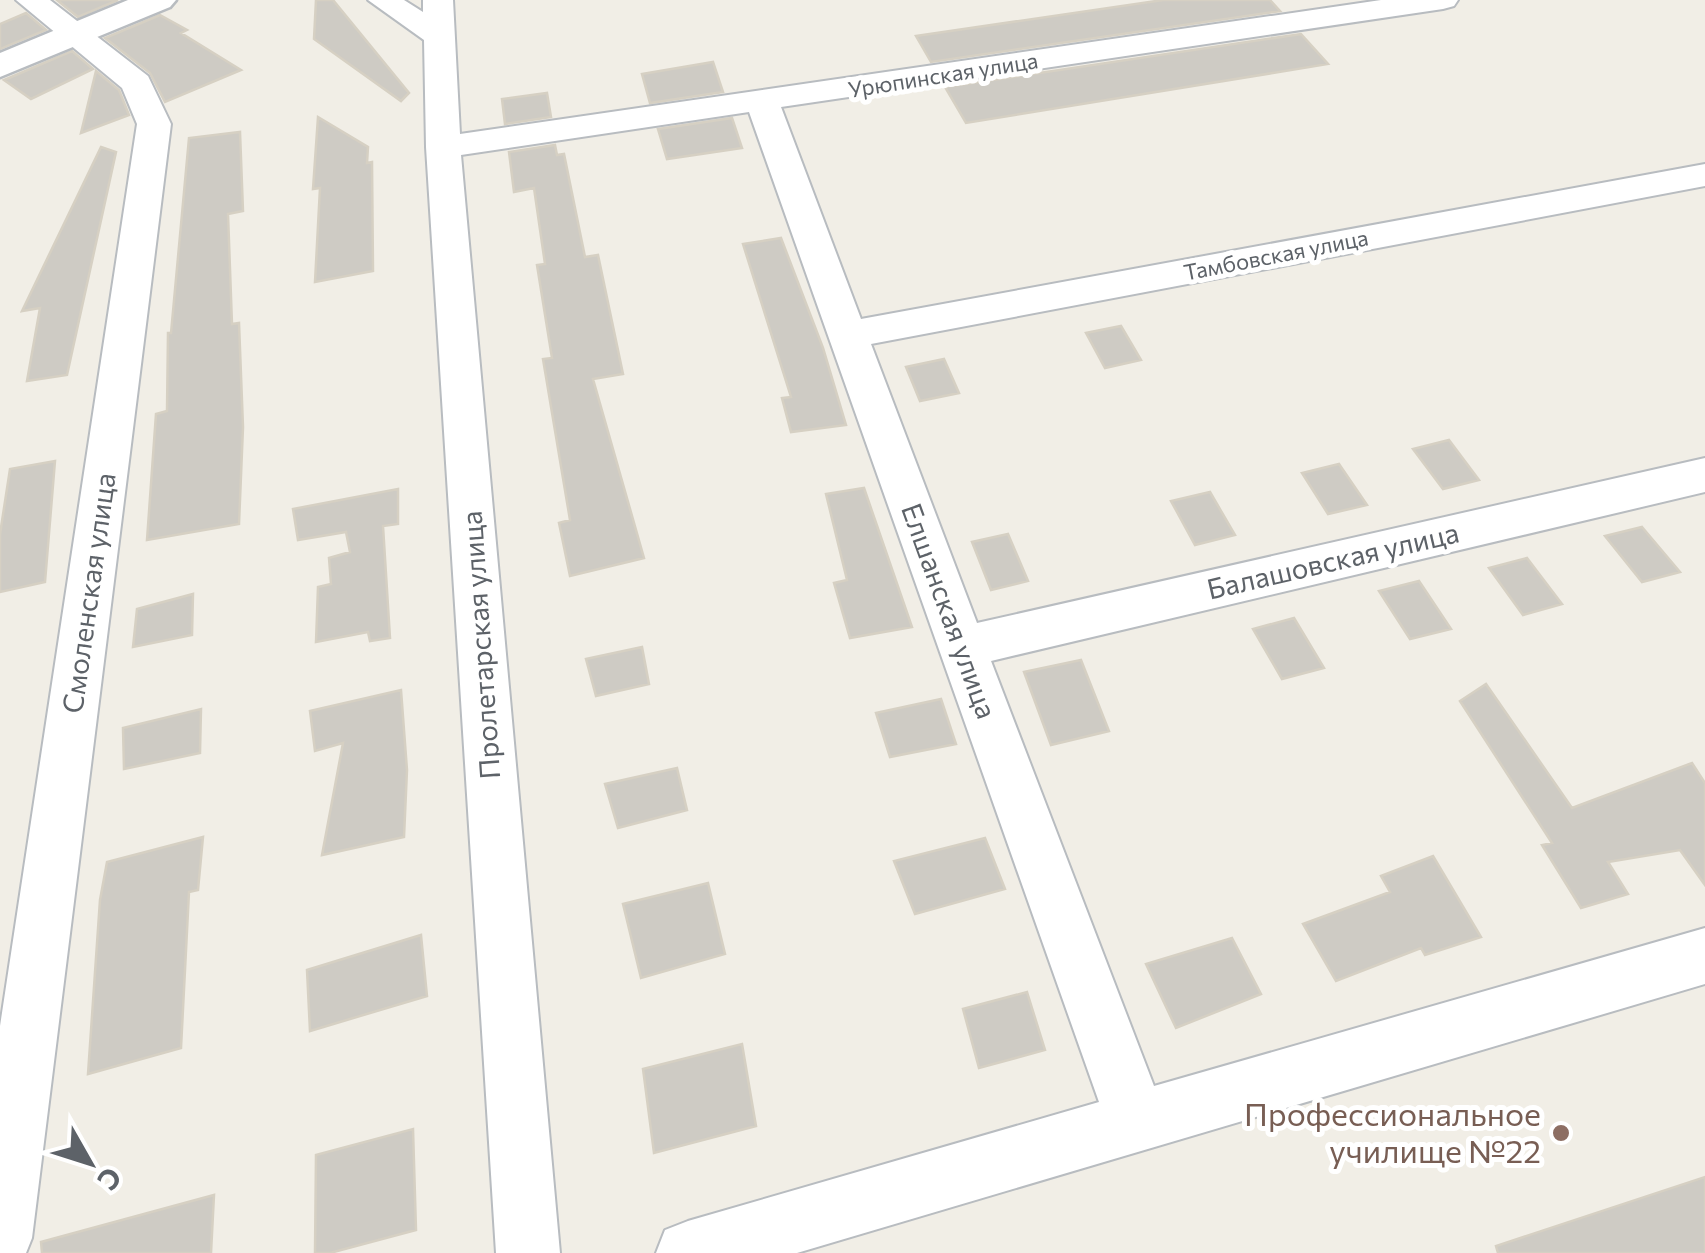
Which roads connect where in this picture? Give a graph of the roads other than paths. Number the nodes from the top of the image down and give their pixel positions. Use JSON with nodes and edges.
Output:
{"nodes":[{"id":1,"x":32,"y":0,"type":"edge"},
{"id":2,"x":158,"y":0,"type":"edge"},
{"id":3,"x":383,"y":0,"type":"edge"},
{"id":4,"x":1443,"y":0,"type":"edge"},
{"id":5,"x":439,"y":19,"type":"edge"},
{"id":6,"x":74,"y":35,"type":"junction"},
{"id":7,"x":0,"y":66,"type":"edge"},
{"id":8,"x":762,"y":102,"type":"junction"},
{"id":9,"x":443,"y":147,"type":"junction"},
{"id":10,"x":1705,"y":175,"type":"edge"},
{"id":11,"x":847,"y":335,"type":"junction"},
{"id":12,"x":1705,"y":474,"type":"edge"},
{"id":13,"x":962,"y":647,"type":"junction"},
{"id":14,"x":1705,"y":956,"type":"edge"},
{"id":15,"x":1136,"y":1120,"type":"junction"},
{"id":16,"x":0,"y":1238,"type":"edge"},
{"id":17,"x":528,"y":1253,"type":"edge"},
{"id":18,"x":688,"y":1253,"type":"edge"}],
"edges":[{"from":1,"to":6,"type":"street","name":"Смоленская улица"},
{"from":2,"to":6,"type":"street"},
{"from":3,"to":5,"type":"street","name":"Пролетарская улица"},
{"from":4,"to":8,"type":"street","name":"Урюпинская улица"},
{"from":5,"to":9,"type":"street","name":"Пролетарская улица"},
{"from":6,"to":7,"type":"street"},
{"from":6,"to":16,"type":"street","name":"Смоленская улица"},
{"from":8,"to":9,"type":"street","name":"Урюпинская улица"},
{"from":8,"to":11,"type":"street","name":"Елшанская улица"},
{"from":9,"to":17,"type":"street","name":"Пролетарская улица"},
{"from":10,"to":11,"type":"street","name":"Тамбовская улица"},
{"from":11,"to":13,"type":"street","name":"Елшанская улица"},
{"from":12,"to":13,"type":"street","name":"Балашовская улица"},
{"from":13,"to":15,"type":"street","name":"Елшанская улица"},
{"from":14,"to":15,"type":"street"},
{"from":15,"to":18,"type":"street"}]}
